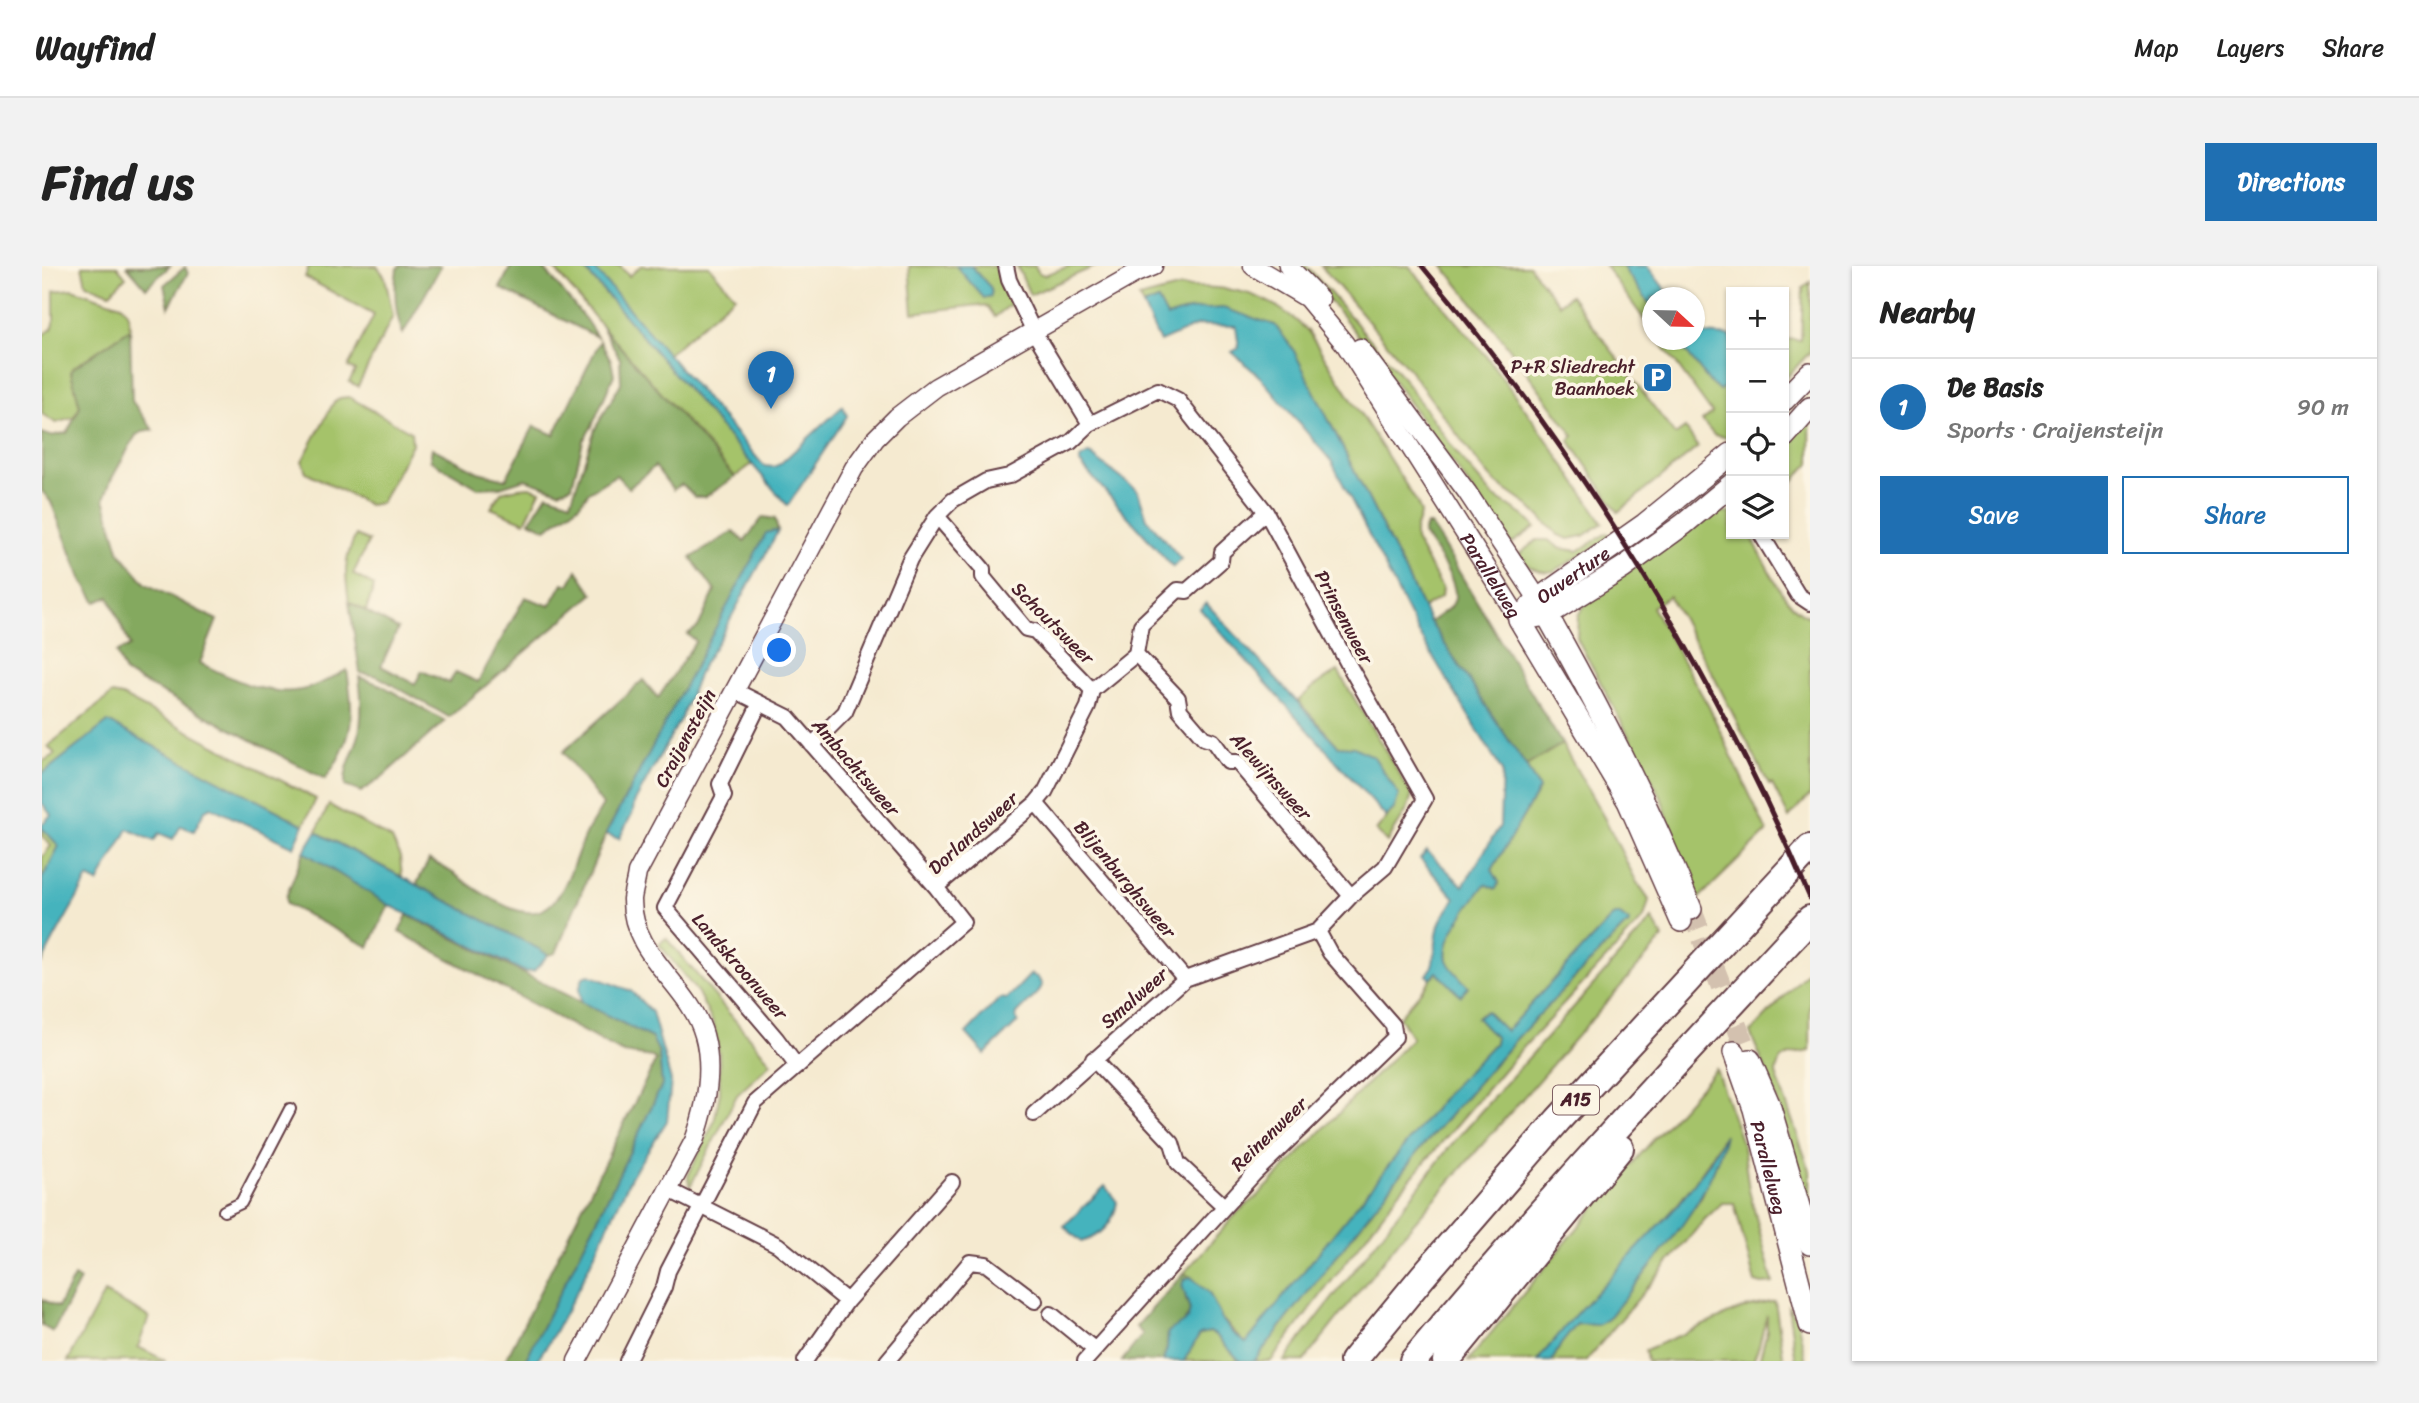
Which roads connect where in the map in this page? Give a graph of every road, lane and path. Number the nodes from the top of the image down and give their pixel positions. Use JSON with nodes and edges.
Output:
{"nodes":[{"id":1,"x":1006,"y":266,"type":"edge"},
{"id":2,"x":1153,"y":266,"type":"edge"},
{"id":3,"x":1253,"y":266,"type":"edge"},
{"id":4,"x":1288,"y":266,"type":"edge"},
{"id":5,"x":1034,"y":332,"type":"junction"},
{"id":6,"x":1810,"y":373,"type":"edge"},
{"id":7,"x":1789,"y":395,"type":"edge"},
{"id":8,"x":1810,"y":408,"type":"edge"},
{"id":9,"x":1090,"y":424,"type":"junction"},
{"id":10,"x":1789,"y":431,"type":"edge"},
{"id":11,"x":1726,"y":459,"type":"edge"},
{"id":12,"x":1726,"y":488,"type":"edge"},
{"id":13,"x":1266,"y":512,"type":"junction"},
{"id":14,"x":937,"y":516,"type":"junction"},
{"id":15,"x":1764,"y":539,"type":"edge"},
{"id":16,"x":1810,"y":603,"type":"edge"},
{"id":17,"x":1542,"y":607,"type":"junction"},
{"id":18,"x":1519,"y":619,"type":"junction"},
{"id":19,"x":1136,"y":654,"type":"junction"},
{"id":20,"x":733,"y":690,"type":"junction"},
{"id":21,"x":1092,"y":690,"type":"junction"},
{"id":22,"x":760,"y":704,"type":"junction"},
{"id":23,"x":812,"y":745,"type":"junction"},
{"id":24,"x":1035,"y":803,"type":"junction"},
{"id":25,"x":1810,"y":848,"type":"edge"},
{"id":26,"x":936,"y":887,"type":"junction"},
{"id":27,"x":1351,"y":896,"type":"junction"},
{"id":28,"x":1810,"y":921,"type":"edge"},
{"id":29,"x":1318,"y":931,"type":"junction"},
{"id":30,"x":1185,"y":979,"type":"junction"},
{"id":31,"x":1093,"y":1059,"type":"junction"},
{"id":32,"x":796,"y":1065,"type":"junction"},
{"id":33,"x":290,"y":1108,"type":"dead end"},
{"id":34,"x":1034,"y":1114,"type":"dead end"},
{"id":35,"x":952,"y":1182,"type":"dead end"},
{"id":36,"x":668,"y":1190,"type":"junction"},
{"id":37,"x":702,"y":1206,"type":"junction"},
{"id":38,"x":1224,"y":1206,"type":"junction"},
{"id":39,"x":224,"y":1211,"type":"dead end"},
{"id":40,"x":1810,"y":1244,"type":"edge"},
{"id":41,"x":847,"y":1301,"type":"junction"},
{"id":42,"x":1035,"y":1301,"type":"dead end"},
{"id":43,"x":1051,"y":1314,"type":"dead end"},
{"id":44,"x":1810,"y":1325,"type":"edge"},
{"id":45,"x":1090,"y":1355,"type":"edge"},
{"id":46,"x":577,"y":1361,"type":"edge"},
{"id":47,"x":627,"y":1361,"type":"edge"},
{"id":48,"x":805,"y":1361,"type":"edge"},
{"id":49,"x":887,"y":1361,"type":"edge"},
{"id":50,"x":1353,"y":1361,"type":"edge"},
{"id":51,"x":1413,"y":1361,"type":"edge"},
{"id":52,"x":1446,"y":1361,"type":"edge"}],
"edges":[{"from":1,"to":5,"type":"street"},
{"from":2,"to":5,"type":"street","name":"Craijensteijn"},
{"from":3,"to":18,"type":"street","name":"Parallelweg"},
{"from":4,"to":17,"type":"street","name":"Parallelweg"},
{"from":5,"to":9,"type":"street"},
{"from":5,"to":20,"type":"street","name":"Craijensteijn"},
{"from":6,"to":7,"type":"main road"},
{"from":8,"to":10,"type":"main road"},
{"from":9,"to":13,"type":"street","name":"Prinsenweer"},
{"from":9,"to":14,"type":"street","name":"Prinsenweer"},
{"from":11,"to":17,"type":"main road","name":"Ouverture"},
{"from":12,"to":17,"type":"main road","name":"Ouverture"},
{"from":13,"to":19,"type":"street"},
{"from":13,"to":27,"type":"street","name":"Prinsenweer"},
{"from":14,"to":21,"type":"street","name":"Schoutsweer"},
{"from":14,"to":23,"type":"street","name":"Prinsenweer"},
{"from":15,"to":16,"type":"street"},
{"from":17,"to":18,"type":"main road","name":"Ouverture"},
{"from":17,"to":18,"type":"main road","name":"Parallelweg"},
{"from":19,"to":21,"type":"street"},
{"from":19,"to":27,"type":"street","name":"Alewijnsweer"},
{"from":20,"to":22,"type":"street","name":"Ambachtsweer"},
{"from":20,"to":36,"type":"street","name":"Craijensteijn"},
{"from":21,"to":24,"type":"street","name":"Dorlandsweer"},
{"from":22,"to":23,"type":"street","name":"Ambachtsweer"},
{"from":22,"to":32,"type":"street","name":"Landskroonweer"},
{"from":23,"to":26,"type":"street","name":"Ambachtsweer"},
{"from":24,"to":26,"type":"street","name":"Dorlandsweer"},
{"from":24,"to":30,"type":"street","name":"Blijenburghsweer"},
{"from":25,"to":50,"type":"highway","number":"A15"},
{"from":26,"to":32,"type":"street","name":"Dorlandsweer"},
{"from":27,"to":29,"type":"street","name":"Prinsenweer"},
{"from":28,"to":51,"type":"highway","number":"A15"},
{"from":28,"to":52,"type":"highway","number":"A15"},
{"from":29,"to":30,"type":"street","name":"Smalweer"},
{"from":29,"to":38,"type":"street","name":"Reinenweer"},
{"from":30,"to":31,"type":"street","name":"Smalweer"},
{"from":31,"to":34,"type":"street","name":"Smalweer"},
{"from":31,"to":38,"type":"street"},
{"from":32,"to":37,"type":"street","name":"Dorlandsweer"},
{"from":33,"to":39,"type":"street"},
{"from":35,"to":41,"type":"street"},
{"from":36,"to":37,"type":"street"},
{"from":36,"to":46,"type":"street","name":"Craijensteijn"},
{"from":37,"to":41,"type":"street"},
{"from":37,"to":47,"type":"street","name":"Dorlandsweer"},
{"from":38,"to":45,"type":"street","name":"Reinenweer"},
{"from":40,"to":44,"type":"main road","name":"Parallelweg"},
{"from":41,"to":48,"type":"street"},
{"from":42,"to":49,"type":"street"},
{"from":43,"to":45,"type":"street"}]}
